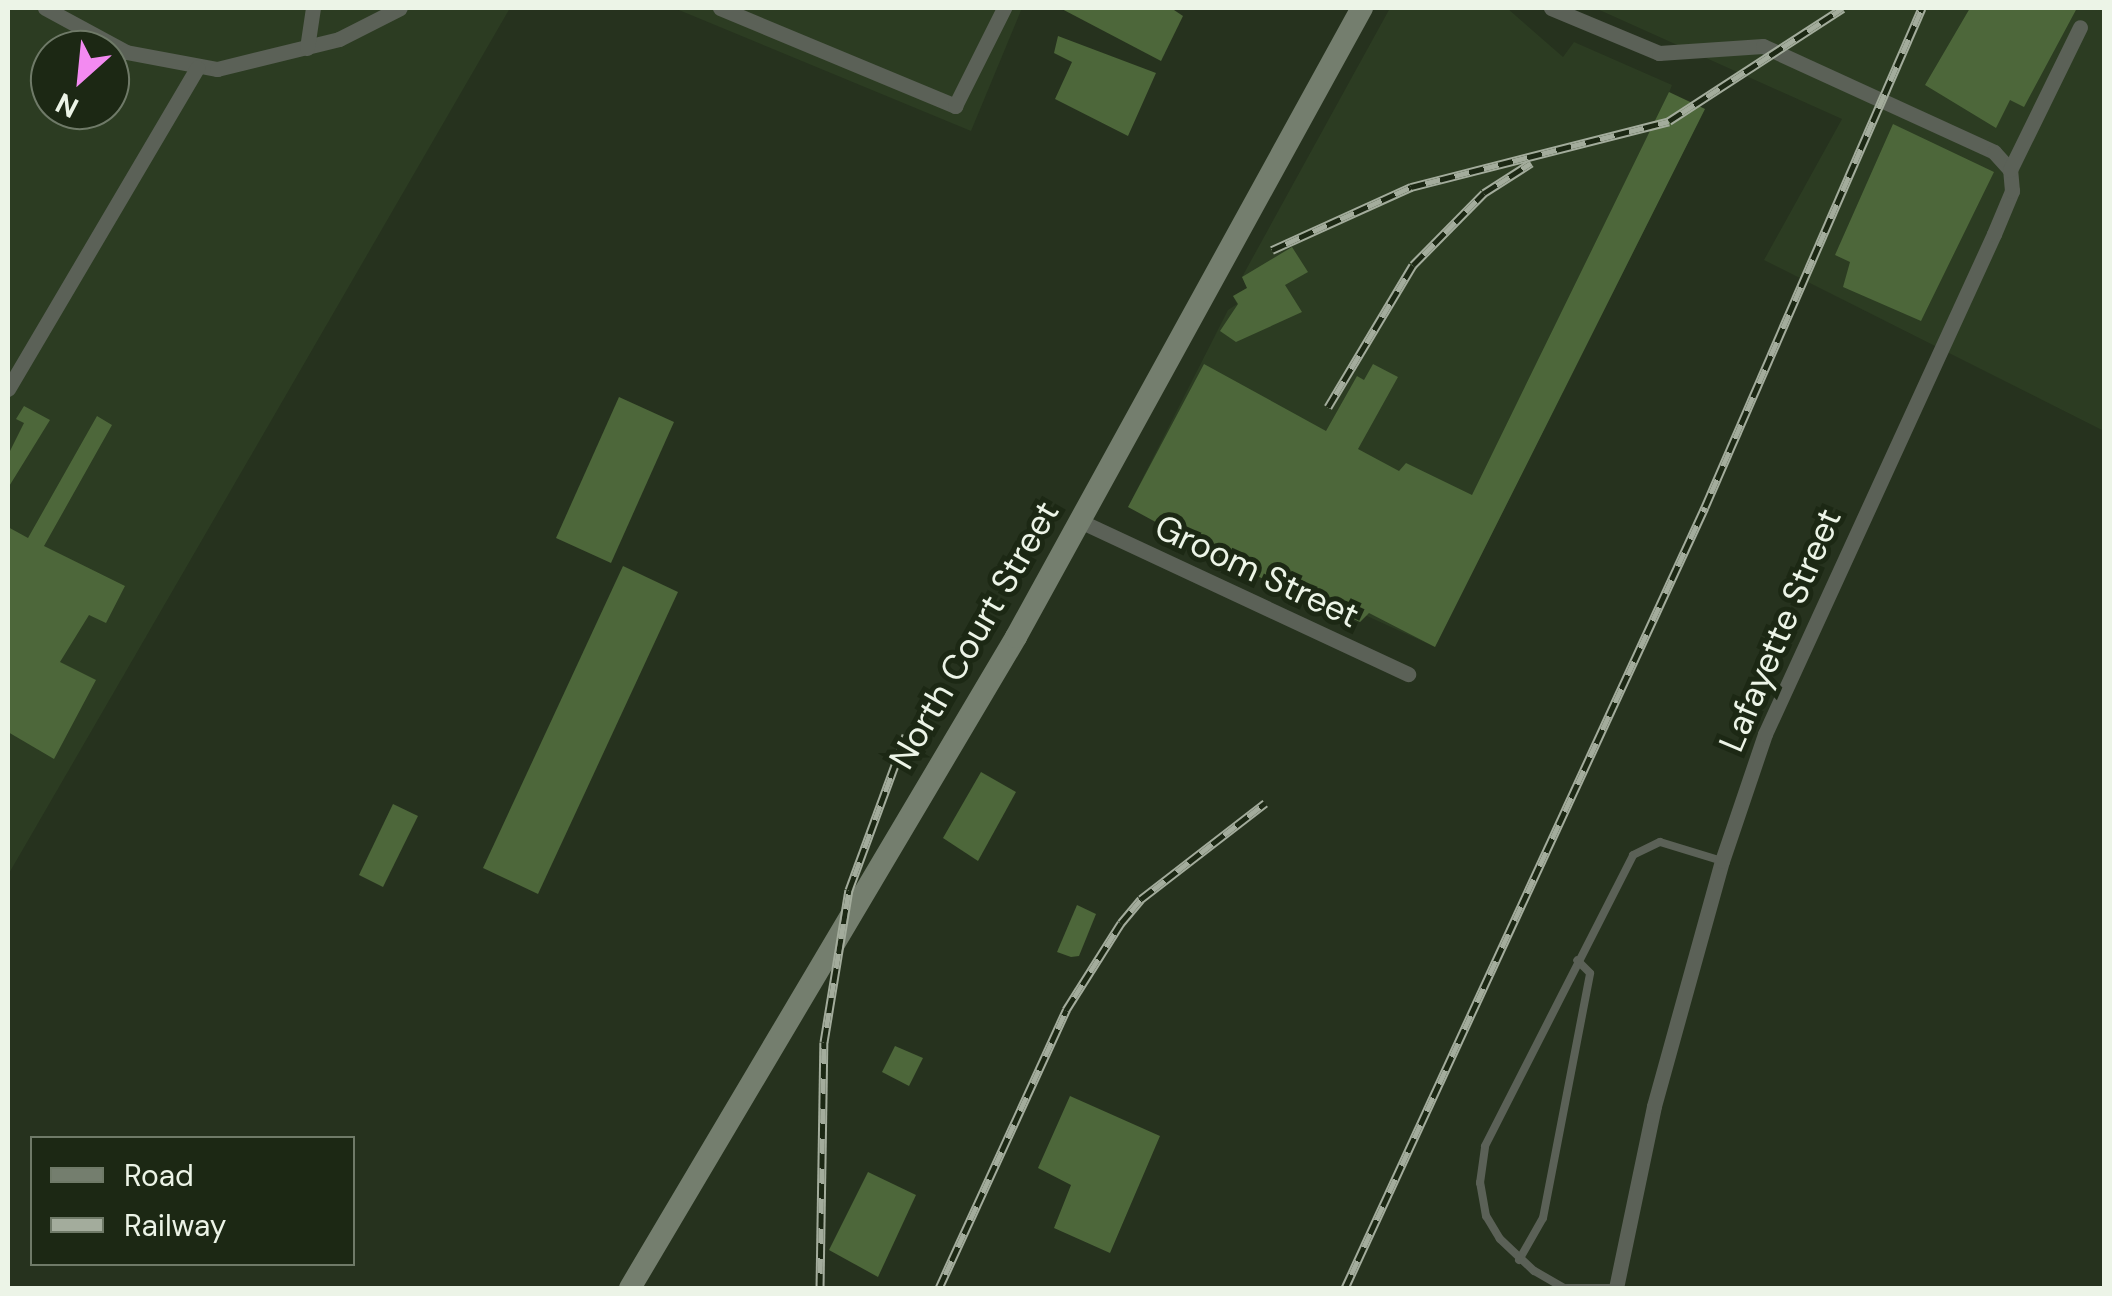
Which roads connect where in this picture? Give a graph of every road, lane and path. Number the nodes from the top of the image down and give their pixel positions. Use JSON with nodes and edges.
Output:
{"nodes":[{"id":1,"x":45,"y":8,"type":"edge"},
{"id":2,"x":313,"y":8,"type":"edge"},
{"id":3,"x":400,"y":8,"type":"edge"},
{"id":4,"x":720,"y":8,"type":"edge"},
{"id":5,"x":1004,"y":8,"type":"edge"},
{"id":6,"x":1362,"y":8,"type":"edge"},
{"id":7,"x":1551,"y":8,"type":"edge"},
{"id":8,"x":2080,"y":27,"type":"dead end"},
{"id":9,"x":307,"y":48,"type":"junction"},
{"id":10,"x":196,"y":68,"type":"junction"},
{"id":11,"x":2010,"y":170,"type":"junction"},
{"id":12,"x":8,"y":388,"type":"edge"},
{"id":13,"x":1082,"y":522,"type":"junction"},
{"id":14,"x":1408,"y":674,"type":"dead end"},
{"id":15,"x":1722,"y":860,"type":"junction"},
{"id":16,"x":1577,"y":960,"type":"junction"},
{"id":17,"x":1519,"y":1260,"type":"junction"},
{"id":18,"x":630,"y":1288,"type":"edge"},
{"id":19,"x":1614,"y":1288,"type":"edge"}],
"edges":[{"from":1,"to":10,"type":"street"},
{"from":2,"to":9,"type":"street"},
{"from":3,"to":9,"type":"street"},
{"from":4,"to":5,"type":"street"},
{"from":6,"to":13,"type":"main road","name":"North Court Street"},
{"from":7,"to":11,"type":"street"},
{"from":8,"to":11,"type":"street","name":"Lafayette Street"},
{"from":9,"to":10,"type":"street"},
{"from":10,"to":12,"type":"street"},
{"from":11,"to":15,"type":"street","name":"Lafayette Street"},
{"from":13,"to":14,"type":"street","name":"Groom Street"},
{"from":13,"to":18,"type":"main road","name":"North Court Street"},
{"from":15,"to":16,"type":"lane"},
{"from":15,"to":19,"type":"street","name":"Lafayette Street"},
{"from":16,"to":17,"type":"lane"},
{"from":16,"to":17,"type":"lane"},
{"from":17,"to":19,"type":"lane"}]}
